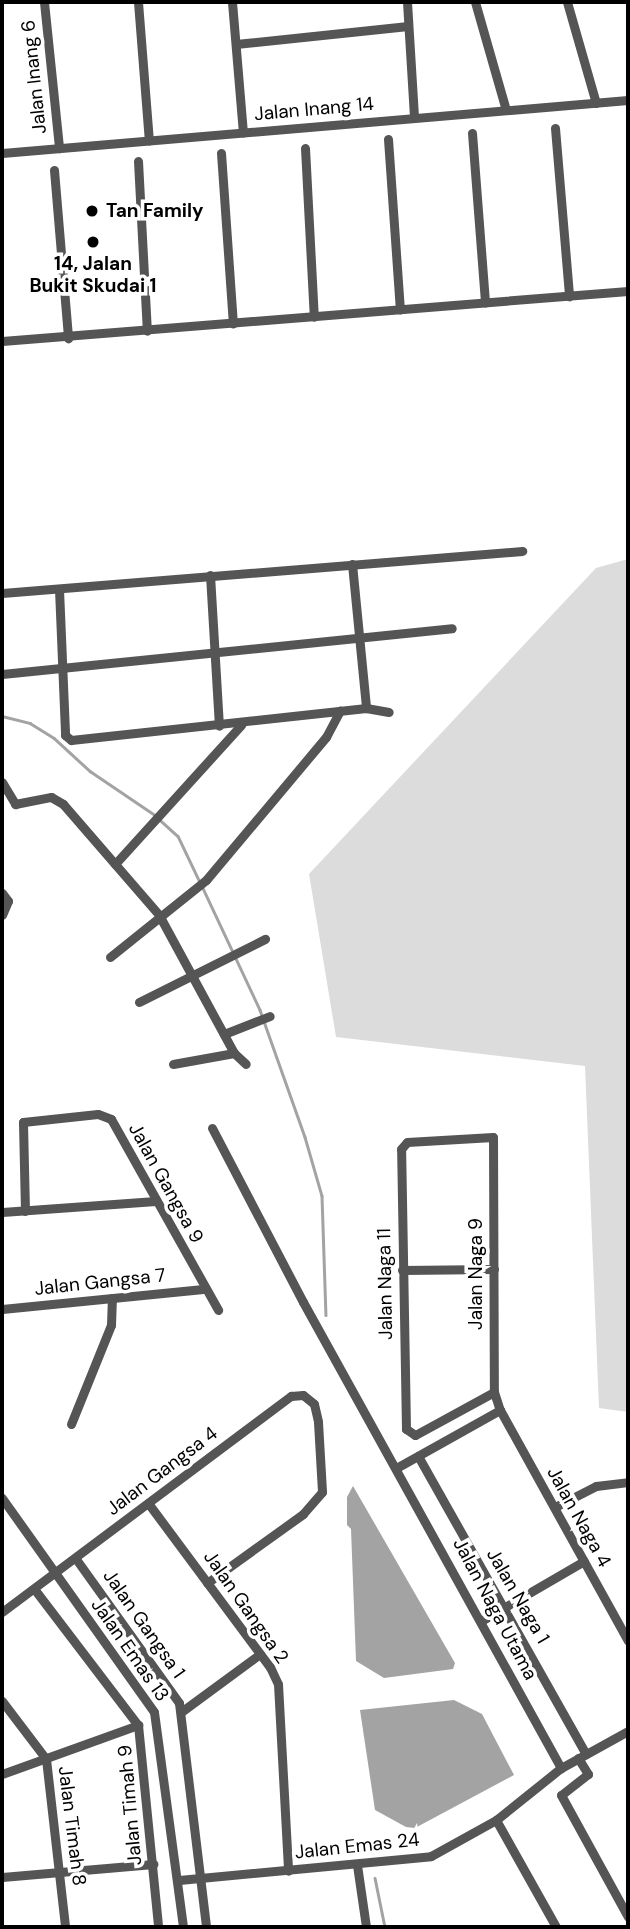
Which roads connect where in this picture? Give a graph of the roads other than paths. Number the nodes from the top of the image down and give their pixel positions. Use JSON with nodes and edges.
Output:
{"nodes":[{"id":1,"x":44,"y":2,"type":"edge"},
{"id":2,"x":138,"y":2,"type":"edge"},
{"id":3,"x":232,"y":2,"type":"edge"},
{"id":4,"x":407,"y":2,"type":"edge"},
{"id":5,"x":475,"y":2,"type":"edge"},
{"id":6,"x":567,"y":2,"type":"edge"},
{"id":7,"x":408,"y":26,"type":"junction"},
{"id":8,"x":236,"y":44,"type":"junction"},
{"id":9,"x":628,"y":100,"type":"edge"},
{"id":10,"x":596,"y":103,"type":"junction"},
{"id":11,"x":506,"y":110,"type":"junction"},
{"id":12,"x":414,"y":118,"type":"junction"},
{"id":13,"x":555,"y":128,"type":"dead end"},
{"id":14,"x":243,"y":133,"type":"junction"},
{"id":15,"x":472,"y":134,"type":"dead end"},
{"id":16,"x":388,"y":139,"type":"dead end"},
{"id":17,"x":149,"y":141,"type":"junction"},
{"id":18,"x":59,"y":148,"type":"junction"},
{"id":19,"x":305,"y":148,"type":"dead end"},
{"id":20,"x":2,"y":153,"type":"edge"},
{"id":21,"x":221,"y":153,"type":"dead end"},
{"id":22,"x":138,"y":161,"type":"dead end"},
{"id":23,"x":54,"y":170,"type":"dead end"},
{"id":24,"x":628,"y":291,"type":"edge"},
{"id":25,"x":569,"y":296,"type":"junction"},
{"id":26,"x":485,"y":303,"type":"junction"},
{"id":27,"x":400,"y":310,"type":"junction"},
{"id":28,"x":314,"y":317,"type":"junction"},
{"id":29,"x":233,"y":324,"type":"junction"},
{"id":30,"x":147,"y":331,"type":"junction"},
{"id":31,"x":68,"y":338,"type":"junction"},
{"id":32,"x":2,"y":341,"type":"edge"},
{"id":33,"x":522,"y":551,"type":"dead end"},
{"id":34,"x":352,"y":564,"type":"junction"},
{"id":35,"x":210,"y":575,"type":"junction"},
{"id":36,"x":59,"y":589,"type":"junction"},
{"id":37,"x":2,"y":593,"type":"edge"},
{"id":38,"x":452,"y":628,"type":"dead end"},
{"id":39,"x":361,"y":639,"type":"junction"},
{"id":40,"x":212,"y":651,"type":"junction"},
{"id":41,"x":65,"y":666,"type":"junction"},
{"id":42,"x":2,"y":674,"type":"edge"},
{"id":43,"x":366,"y":708,"type":"junction"},
{"id":44,"x":340,"y":711,"type":"junction"},
{"id":45,"x":389,"y":712,"type":"dead end"},
{"id":46,"x":242,"y":725,"type":"junction"},
{"id":47,"x":219,"y":726,"type":"junction"},
{"id":48,"x":2,"y":782,"type":"edge"},
{"id":49,"x":115,"y":864,"type":"junction"},
{"id":50,"x":4,"y":894,"type":"edge"},
{"id":51,"x":2,"y":915,"type":"edge"},
{"id":52,"x":159,"y":915,"type":"junction"},
{"id":53,"x":265,"y":939,"type":"dead end"},
{"id":54,"x":110,"y":957,"type":"dead end"},
{"id":55,"x":195,"y":976,"type":"junction"},
{"id":56,"x":139,"y":1002,"type":"dead end"},
{"id":57,"x":264,"y":1018,"type":"dead end"},
{"id":58,"x":224,"y":1034,"type":"junction"},
{"id":59,"x":234,"y":1053,"type":"junction"},
{"id":60,"x":173,"y":1064,"type":"dead end"},
{"id":61,"x":246,"y":1064,"type":"dead end"},
{"id":62,"x":212,"y":1128,"type":"dead end"},
{"id":63,"x":402,"y":1145,"type":"joint"},
{"id":64,"x":156,"y":1201,"type":"junction"},
{"id":65,"x":25,"y":1211,"type":"junction"},
{"id":66,"x":2,"y":1212,"type":"edge"},
{"id":67,"x":494,"y":1269,"type":"junction"},
{"id":68,"x":402,"y":1270,"type":"junction"},
{"id":69,"x":203,"y":1289,"type":"junction"},
{"id":70,"x":112,"y":1298,"type":"junction"},
{"id":71,"x":2,"y":1309,"type":"edge"},
{"id":72,"x":218,"y":1310,"type":"dead end"},
{"id":73,"x":494,"y":1392,"type":"junction"},
{"id":74,"x":500,"y":1410,"type":"junction"},
{"id":75,"x":71,"y":1424,"type":"dead end"},
{"id":76,"x":418,"y":1456,"type":"junction"},
{"id":77,"x":398,"y":1467,"type":"junction"},
{"id":78,"x":628,"y":1482,"type":"edge"},
{"id":79,"x":2,"y":1498,"type":"edge"},
{"id":80,"x":148,"y":1503,"type":"junction"},
{"id":81,"x":555,"y":1507,"type":"junction"},
{"id":82,"x":76,"y":1559,"type":"junction"},
{"id":83,"x":584,"y":1561,"type":"junction"},
{"id":84,"x":56,"y":1574,"type":"junction"},
{"id":85,"x":207,"y":1583,"type":"junction"},
{"id":86,"x":34,"y":1590,"type":"junction"},
{"id":87,"x":504,"y":1606,"type":"junction"},
{"id":88,"x":2,"y":1612,"type":"edge"},
{"id":89,"x":481,"y":1621,"type":"junction"},
{"id":90,"x":628,"y":1641,"type":"edge"},
{"id":91,"x":260,"y":1654,"type":"junction"},
{"id":92,"x":2,"y":1702,"type":"edge"},
{"id":93,"x":181,"y":1712,"type":"junction"},
{"id":94,"x":138,"y":1726,"type":"junction"},
{"id":95,"x":628,"y":1731,"type":"edge"},
{"id":96,"x":582,"y":1756,"type":"junction"},
{"id":97,"x":46,"y":1759,"type":"junction"},
{"id":98,"x":561,"y":1768,"type":"junction"},
{"id":99,"x":2,"y":1774,"type":"edge"},
{"id":100,"x":496,"y":1820,"type":"junction"},
{"id":101,"x":153,"y":1864,"type":"junction"},
{"id":102,"x":357,"y":1865,"type":"junction"},
{"id":103,"x":288,"y":1871,"type":"junction"},
{"id":104,"x":62,"y":1874,"type":"junction"},
{"id":105,"x":2,"y":1877,"type":"edge"},
{"id":106,"x":200,"y":1878,"type":"junction"},
{"id":107,"x":178,"y":1880,"type":"junction"},
{"id":108,"x":628,"y":1917,"type":"edge"},
{"id":109,"x":65,"y":1927,"type":"edge"},
{"id":110,"x":158,"y":1927,"type":"edge"},
{"id":111,"x":183,"y":1927,"type":"edge"},
{"id":112,"x":206,"y":1927,"type":"edge"},
{"id":113,"x":366,"y":1927,"type":"edge"},
{"id":114,"x":556,"y":1927,"type":"edge"}],
"edges":[{"from":1,"to":18,"type":"street","name":"Jalan Inang 6"},
{"from":2,"to":17,"type":"street"},
{"from":3,"to":8,"type":"street"},
{"from":4,"to":7,"type":"street"},
{"from":5,"to":11,"type":"street"},
{"from":6,"to":10,"type":"street"},
{"from":7,"to":8,"type":"street"},
{"from":7,"to":12,"type":"street"},
{"from":8,"to":14,"type":"street"},
{"from":9,"to":10,"type":"street","name":"Jalan Inang 14"},
{"from":10,"to":11,"type":"street","name":"Jalan Inang 14"},
{"from":11,"to":12,"type":"street","name":"Jalan Inang 14"},
{"from":12,"to":14,"type":"street","name":"Jalan Inang 14"},
{"from":13,"to":25,"type":"street"},
{"from":14,"to":17,"type":"street","name":"Jalan Inang 14"},
{"from":15,"to":26,"type":"street"},
{"from":16,"to":27,"type":"street"},
{"from":17,"to":18,"type":"street","name":"Jalan Inang 14"},
{"from":18,"to":20,"type":"street","name":"Jalan Inang 14"},
{"from":19,"to":28,"type":"street"},
{"from":21,"to":29,"type":"street"},
{"from":22,"to":30,"type":"street"},
{"from":23,"to":31,"type":"street"},
{"from":24,"to":25,"type":"street"},
{"from":25,"to":26,"type":"street"},
{"from":26,"to":27,"type":"street"},
{"from":27,"to":28,"type":"street"},
{"from":28,"to":29,"type":"street"},
{"from":29,"to":30,"type":"street"},
{"from":30,"to":31,"type":"street"},
{"from":31,"to":32,"type":"street"},
{"from":33,"to":34,"type":"street"},
{"from":34,"to":35,"type":"street"},
{"from":34,"to":39,"type":"street"},
{"from":35,"to":36,"type":"street"},
{"from":35,"to":40,"type":"street"},
{"from":36,"to":37,"type":"street"},
{"from":36,"to":41,"type":"street"},
{"from":38,"to":39,"type":"street"},
{"from":39,"to":40,"type":"street"},
{"from":39,"to":43,"type":"street"},
{"from":40,"to":41,"type":"street"},
{"from":40,"to":47,"type":"street"},
{"from":41,"to":42,"type":"street"},
{"from":41,"to":47,"type":"street"},
{"from":43,"to":44,"type":"street"},
{"from":43,"to":45,"type":"street"},
{"from":44,"to":46,"type":"street"},
{"from":44,"to":52,"type":"street"},
{"from":46,"to":47,"type":"street"},
{"from":46,"to":49,"type":"street"},
{"from":48,"to":49,"type":"street"},
{"from":49,"to":52,"type":"street"},
{"from":50,"to":51,"type":"street"},
{"from":52,"to":54,"type":"street"},
{"from":52,"to":55,"type":"street"},
{"from":53,"to":55,"type":"street"},
{"from":55,"to":56,"type":"street"},
{"from":55,"to":58,"type":"street"},
{"from":57,"to":58,"type":"street"},
{"from":58,"to":59,"type":"street"},
{"from":59,"to":60,"type":"street"},
{"from":59,"to":61,"type":"street"},
{"from":62,"to":77,"type":"street","name":"Jalan Naga Utama"},
{"from":63,"to":67,"type":"street","name":"Jalan Naga 9"},
{"from":63,"to":68,"type":"street","name":"Jalan Naga 11"},
{"from":64,"to":65,"type":"street"},
{"from":64,"to":65,"type":"street","name":"Jalan Gangsa 9"},
{"from":64,"to":69,"type":"street","name":"Jalan Gangsa 9"},
{"from":65,"to":66,"type":"street"},
{"from":67,"to":68,"type":"street"},
{"from":67,"to":73,"type":"street","name":"Jalan Naga 9"},
{"from":68,"to":73,"type":"street","name":"Jalan Naga 11"},
{"from":69,"to":70,"type":"street","name":"Jalan Gangsa 7"},
{"from":69,"to":72,"type":"street","name":"Jalan Gangsa 9"},
{"from":70,"to":71,"type":"street","name":"Jalan Gangsa 7"},
{"from":70,"to":75,"type":"street"},
{"from":73,"to":74,"type":"street","name":"Jalan Naga 9"},
{"from":74,"to":76,"type":"street"},
{"from":74,"to":81,"type":"street","name":"Jalan Naga 4"},
{"from":76,"to":77,"type":"street"},
{"from":76,"to":87,"type":"street","name":"Jalan Naga 1"},
{"from":77,"to":89,"type":"street","name":"Jalan Naga Utama"},
{"from":78,"to":81,"type":"street"},
{"from":79,"to":84,"type":"street","name":"Jalan Emas 13"},
{"from":80,"to":82,"type":"street","name":"Jalan Gangsa 4"},
{"from":80,"to":85,"type":"street","name":"Jalan Gangsa 2"},
{"from":80,"to":85,"type":"street","name":"Jalan Gangsa 4"},
{"from":81,"to":83,"type":"street","name":"Jalan Naga 4"},
{"from":82,"to":84,"type":"street","name":"Jalan Gangsa 4"},
{"from":82,"to":93,"type":"street","name":"Jalan Gangsa 1"},
{"from":83,"to":87,"type":"street"},
{"from":83,"to":90,"type":"street","name":"Jalan Naga 4"},
{"from":84,"to":86,"type":"street","name":"Jalan Gangsa 4"},
{"from":84,"to":107,"type":"street","name":"Jalan Emas 13"},
{"from":85,"to":91,"type":"street","name":"Jalan Gangsa 2"},
{"from":86,"to":88,"type":"street","name":"Jalan Gangsa 4"},
{"from":86,"to":94,"type":"street","name":"Jalan Timah 9"},
{"from":87,"to":89,"type":"street"},
{"from":87,"to":96,"type":"street","name":"Jalan Naga 1"},
{"from":89,"to":98,"type":"street","name":"Jalan Naga Utama"},
{"from":91,"to":93,"type":"street"},
{"from":91,"to":103,"type":"street","name":"Jalan Gangsa 2"},
{"from":92,"to":97,"type":"street","name":"Jalan Timah 8"},
{"from":93,"to":106,"type":"street","name":"Jalan Gangsa 1"},
{"from":94,"to":97,"type":"street"},
{"from":94,"to":101,"type":"street","name":"Jalan Timah 9"},
{"from":95,"to":96,"type":"street","name":"Jalan Emas 24"},
{"from":96,"to":98,"type":"street","name":"Jalan Emas 24"},
{"from":96,"to":108,"type":"street"},
{"from":97,"to":99,"type":"street"},
{"from":97,"to":104,"type":"street","name":"Jalan Timah 8"},
{"from":98,"to":100,"type":"street","name":"Jalan Emas 24"},
{"from":100,"to":102,"type":"street","name":"Jalan Emas 24"},
{"from":100,"to":114,"type":"street"},
{"from":101,"to":104,"type":"street"},
{"from":101,"to":110,"type":"street","name":"Jalan Timah 9"},
{"from":102,"to":103,"type":"street","name":"Jalan Emas 24"},
{"from":102,"to":113,"type":"street"},
{"from":103,"to":106,"type":"street","name":"Jalan Emas 24"},
{"from":104,"to":105,"type":"street"},
{"from":104,"to":109,"type":"street","name":"Jalan Timah 8"},
{"from":106,"to":107,"type":"street","name":"Jalan Emas 24"},
{"from":106,"to":112,"type":"street","name":"Jalan Gangsa 1"},
{"from":107,"to":111,"type":"street","name":"Jalan Emas 13"}]}
